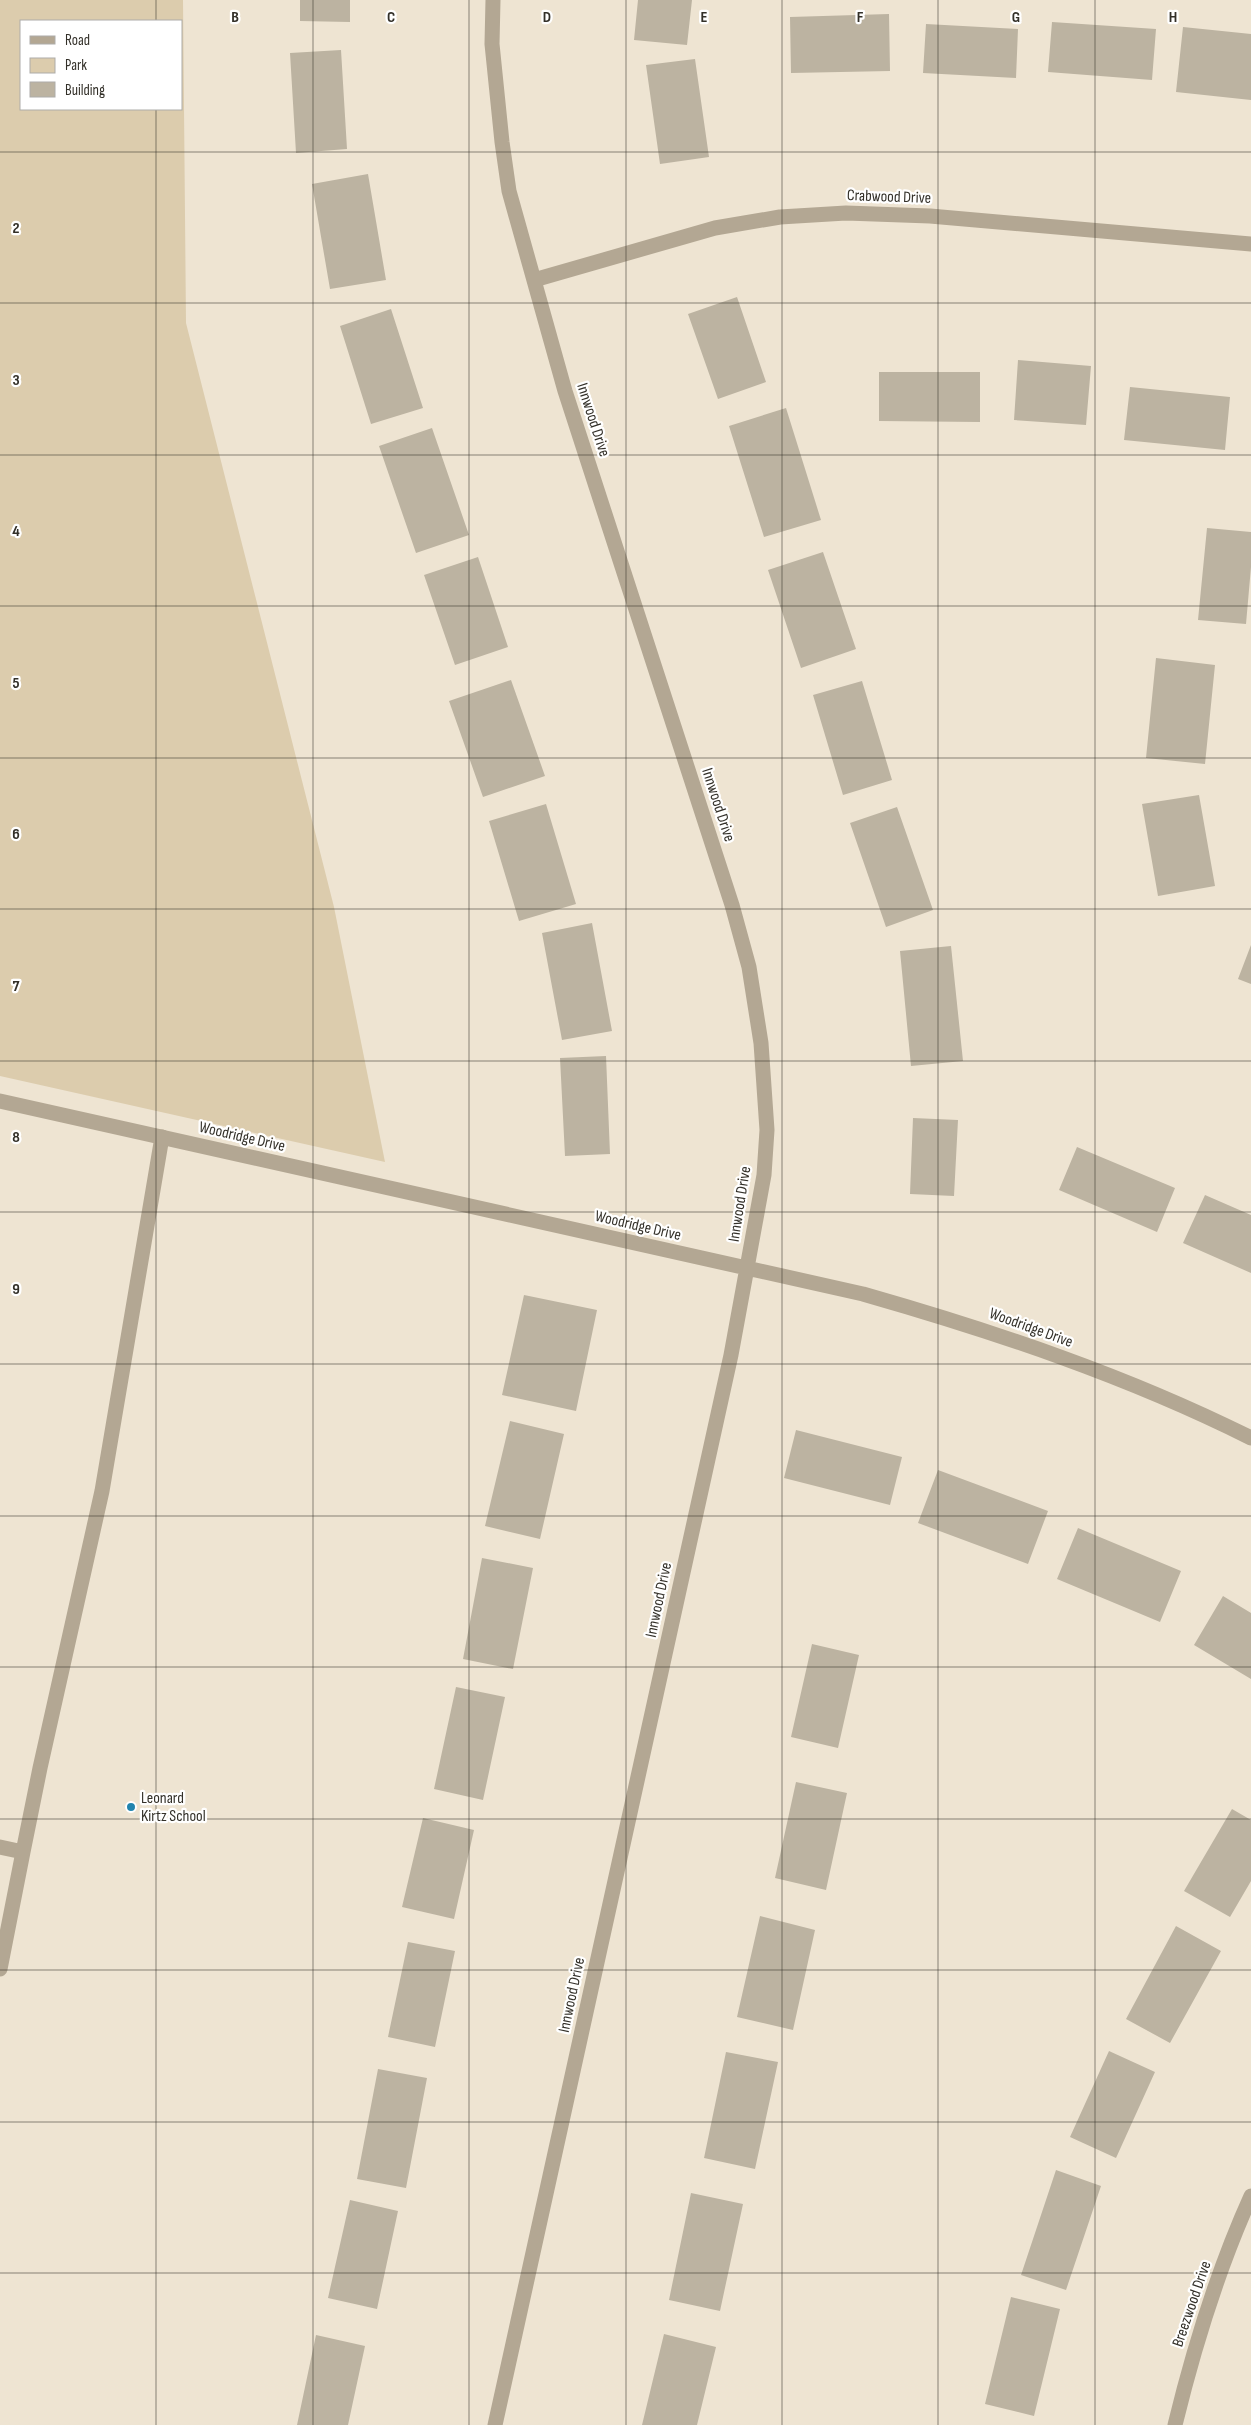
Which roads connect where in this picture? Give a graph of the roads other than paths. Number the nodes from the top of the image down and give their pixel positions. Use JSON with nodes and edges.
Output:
{"nodes":[{"id":1,"x":493,"y":0,"type":"edge"},
{"id":2,"x":1251,"y":244,"type":"edge"},
{"id":3,"x":534,"y":280,"type":"junction"},
{"id":4,"x":0,"y":1101,"type":"edge"},
{"id":5,"x":162,"y":1137,"type":"junction"},
{"id":6,"x":747,"y":1268,"type":"junction"},
{"id":7,"x":1251,"y":1438,"type":"edge"},
{"id":8,"x":0,"y":1847,"type":"edge"},
{"id":9,"x":24,"y":1852,"type":"junction"},
{"id":10,"x":0,"y":1969,"type":"edge"},
{"id":11,"x":1251,"y":2196,"type":"edge"},
{"id":12,"x":495,"y":2425,"type":"edge"},
{"id":13,"x":1175,"y":2425,"type":"edge"}],
"edges":[{"from":1,"to":3,"type":"street","name":"Innwood Drive"},
{"from":2,"to":3,"type":"street","name":"Crabwood Drive"},
{"from":3,"to":6,"type":"street","name":"Innwood Drive"},
{"from":4,"to":5,"type":"street","name":"Woodridge Drive"},
{"from":5,"to":6,"type":"street","name":"Woodridge Drive"},
{"from":5,"to":9,"type":"street"},
{"from":6,"to":7,"type":"street","name":"Woodridge Drive"},
{"from":6,"to":12,"type":"street","name":"Innwood Drive"},
{"from":8,"to":9,"type":"street"},
{"from":9,"to":10,"type":"street"},
{"from":11,"to":13,"type":"street","name":"Breezwood Drive"}]}
